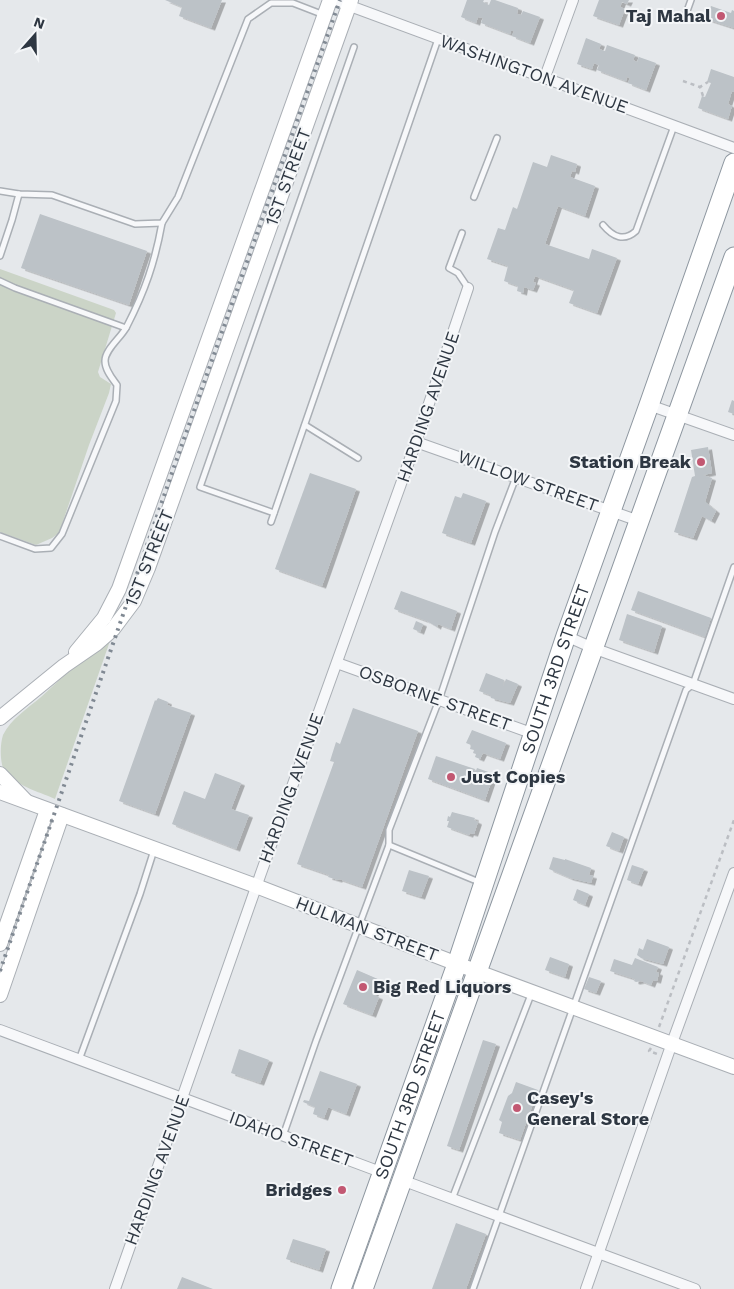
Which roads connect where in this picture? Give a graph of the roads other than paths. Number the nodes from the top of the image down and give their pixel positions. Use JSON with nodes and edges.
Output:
{"nodes":[{"id":1,"x":330,"y":0,"type":"edge"},
{"id":2,"x":334,"y":0,"type":"edge"},
{"id":3,"x":573,"y":0,"type":"edge"},
{"id":4,"x":691,"y":0,"type":"edge"},
{"id":5,"x":350,"y":3,"type":"edge"},
{"id":6,"x":686,"y":14,"type":"dead end"},
{"id":7,"x":325,"y":15,"type":"junction"},
{"id":8,"x":438,"y":38,"type":"junction"},
{"id":9,"x":354,"y":47,"type":"dead end"},
{"id":10,"x":545,"y":77,"type":"junction"},
{"id":11,"x":674,"y":126,"type":"junction"},
{"id":12,"x":497,"y":138,"type":"dead end"},
{"id":13,"x":734,"y":148,"type":"edge"},
{"id":14,"x":734,"y":163,"type":"edge"},
{"id":15,"x":0,"y":191,"type":"edge"},
{"id":16,"x":18,"y":194,"type":"junction"},
{"id":17,"x":474,"y":197,"type":"dead end"},
{"id":18,"x":162,"y":223,"type":"junction"},
{"id":19,"x":603,"y":225,"type":"dead end"},
{"id":20,"x":462,"y":233,"type":"dead end"},
{"id":21,"x":0,"y":256,"type":"edge"},
{"id":22,"x":734,"y":257,"type":"edge"},
{"id":23,"x":0,"y":281,"type":"edge"},
{"id":24,"x":468,"y":288,"type":"joint"},
{"id":25,"x":126,"y":328,"type":"junction"},
{"id":26,"x":650,"y":405,"type":"junction"},
{"id":27,"x":676,"y":414,"type":"junction"},
{"id":28,"x":305,"y":425,"type":"junction"},
{"id":29,"x":734,"y":435,"type":"edge"},
{"id":30,"x":416,"y":442,"type":"junction"},
{"id":31,"x":358,"y":458,"type":"dead end"},
{"id":32,"x":516,"y":477,"type":"junction"},
{"id":33,"x":610,"y":511,"type":"junction"},
{"id":34,"x":274,"y":513,"type":"junction"},
{"id":35,"x":639,"y":521,"type":"junction"},
{"id":36,"x":271,"y":522,"type":"dead end"},
{"id":37,"x":0,"y":536,"type":"edge"},
{"id":38,"x":734,"y":567,"type":"edge"},
{"id":39,"x":566,"y":636,"type":"junction"},
{"id":40,"x":593,"y":648,"type":"junction"},
{"id":41,"x":337,"y":663,"type":"junction"},
{"id":42,"x":64,"y":666,"type":"junction"},
{"id":43,"x":693,"y":684,"type":"junction"},
{"id":44,"x":734,"y":699,"type":"edge"},
{"id":45,"x":439,"y":700,"type":"junction"},
{"id":46,"x":0,"y":718,"type":"edge"},
{"id":47,"x":534,"y":734,"type":"junction"},
{"id":48,"x":0,"y":774,"type":"edge"},
{"id":49,"x":0,"y":792,"type":"edge"},
{"id":50,"x":29,"y":803,"type":"junction"},
{"id":51,"x":47,"y":810,"type":"junction"},
{"id":52,"x":62,"y":815,"type":"junction"},
{"id":53,"x":389,"y":845,"type":"junction"},
{"id":54,"x":154,"y":849,"type":"junction"},
{"id":55,"x":734,"y":873,"type":"edge"},
{"id":56,"x":484,"y":884,"type":"junction"},
{"id":57,"x":256,"y":886,"type":"junction"},
{"id":58,"x":358,"y":926,"type":"junction"},
{"id":59,"x":0,"y":944,"type":"edge"},
{"id":60,"x":456,"y":964,"type":"junction"},
{"id":61,"x":478,"y":972,"type":"junction"},
{"id":62,"x":532,"y":992,"type":"junction"},
{"id":63,"x":0,"y":995,"type":"edge"},
{"id":64,"x":572,"y":1007,"type":"junction"},
{"id":65,"x":0,"y":1030,"type":"edge"},
{"id":66,"x":672,"y":1043,"type":"junction"},
{"id":67,"x":79,"y":1060,"type":"junction"},
{"id":68,"x":734,"y":1067,"type":"edge"},
{"id":69,"x":182,"y":1099,"type":"junction"},
{"id":70,"x":282,"y":1136,"type":"junction"},
{"id":71,"x":382,"y":1173,"type":"junction"},
{"id":72,"x":402,"y":1180,"type":"junction"},
{"id":73,"x":452,"y":1199,"type":"junction"},
{"id":74,"x":499,"y":1217,"type":"junction"},
{"id":75,"x":599,"y":1254,"type":"junction"},
{"id":76,"x":693,"y":1288,"type":"edge"},
{"id":77,"x":115,"y":1289,"type":"edge"},
{"id":78,"x":341,"y":1289,"type":"edge"},
{"id":79,"x":363,"y":1289,"type":"edge"},
{"id":80,"x":473,"y":1289,"type":"edge"},
{"id":81,"x":586,"y":1289,"type":"edge"}],
"edges":[{"from":1,"to":7,"type":"main road","name":"1ST STREET"},
{"from":2,"to":5,"type":"street","name":"WASHINGTON AVENUE"},
{"from":3,"to":10,"type":"street"},
{"from":4,"to":6,"type":"lane"},
{"from":5,"to":8,"type":"street","name":"WASHINGTON AVENUE"},
{"from":5,"to":42,"type":"main road","name":"1ST STREET"},
{"from":7,"to":18,"type":"lane"},
{"from":7,"to":42,"type":"main road","name":"1ST STREET"},
{"from":8,"to":10,"type":"street","name":"WASHINGTON AVENUE"},
{"from":8,"to":28,"type":"lane"},
{"from":9,"to":34,"type":"lane"},
{"from":10,"to":11,"type":"street","name":"WASHINGTON AVENUE"},
{"from":11,"to":13,"type":"street","name":"WASHINGTON AVENUE"},
{"from":11,"to":19,"type":"lane"},
{"from":12,"to":17,"type":"lane"},
{"from":14,"to":26,"type":"highway","name":"SOUTH 3RD STREET"},
{"from":15,"to":16,"type":"lane"},
{"from":16,"to":18,"type":"lane"},
{"from":16,"to":21,"type":"lane"},
{"from":18,"to":25,"type":"lane"},
{"from":20,"to":24,"type":"lane"},
{"from":22,"to":27,"type":"highway","name":"SOUTH 3RD STREET"},
{"from":23,"to":25,"type":"lane"},
{"from":24,"to":30,"type":"street","name":"HARDING AVENUE"},
{"from":25,"to":37,"type":"lane"},
{"from":26,"to":27,"type":"street"},
{"from":26,"to":33,"type":"highway","name":"SOUTH 3RD STREET"},
{"from":27,"to":29,"type":"street"},
{"from":27,"to":35,"type":"highway","name":"SOUTH 3RD STREET"},
{"from":28,"to":31,"type":"lane"},
{"from":28,"to":34,"type":"lane"},
{"from":30,"to":32,"type":"street","name":"WILLOW STREET"},
{"from":30,"to":41,"type":"street","name":"HARDING AVENUE"},
{"from":32,"to":33,"type":"street","name":"WILLOW STREET"},
{"from":32,"to":45,"type":"lane"},
{"from":33,"to":35,"type":"street","name":"WILLOW STREET"},
{"from":33,"to":39,"type":"highway","name":"SOUTH 3RD STREET"},
{"from":34,"to":36,"type":"lane"},
{"from":35,"to":40,"type":"highway","name":"SOUTH 3RD STREET"},
{"from":38,"to":43,"type":"lane"},
{"from":39,"to":40,"type":"street"},
{"from":39,"to":47,"type":"highway","name":"SOUTH 3RD STREET"},
{"from":40,"to":43,"type":"street"},
{"from":40,"to":61,"type":"highway","name":"SOUTH 3RD STREET"},
{"from":41,"to":45,"type":"street","name":"OSBORNE STREET"},
{"from":41,"to":57,"type":"street","name":"HARDING AVENUE"},
{"from":42,"to":46,"type":"main road"},
{"from":43,"to":44,"type":"street"},
{"from":43,"to":64,"type":"lane"},
{"from":45,"to":47,"type":"street","name":"OSBORNE STREET"},
{"from":45,"to":53,"type":"lane"},
{"from":47,"to":56,"type":"highway","name":"SOUTH 3RD STREET"},
{"from":48,"to":50,"type":"main road"},
{"from":49,"to":50,"type":"main road","name":"HULMAN STREET"},
{"from":50,"to":51,"type":"main road","name":"HULMAN STREET"},
{"from":51,"to":52,"type":"main road","name":"HULMAN STREET"},
{"from":51,"to":59,"type":"main road"},
{"from":52,"to":54,"type":"main road","name":"HULMAN STREET"},
{"from":52,"to":63,"type":"main road"},
{"from":53,"to":56,"type":"lane"},
{"from":53,"to":58,"type":"lane"},
{"from":54,"to":57,"type":"main road","name":"HULMAN STREET"},
{"from":54,"to":67,"type":"lane"},
{"from":55,"to":66,"type":"street"},
{"from":56,"to":60,"type":"highway","name":"SOUTH 3RD STREET"},
{"from":57,"to":58,"type":"main road","name":"HULMAN STREET"},
{"from":57,"to":69,"type":"street","name":"HARDING AVENUE"},
{"from":58,"to":60,"type":"main road","name":"HULMAN STREET"},
{"from":58,"to":70,"type":"lane"},
{"from":60,"to":61,"type":"main road","name":"HULMAN STREET"},
{"from":60,"to":71,"type":"highway","name":"SOUTH 3RD STREET"},
{"from":61,"to":62,"type":"main road","name":"HULMAN STREET"},
{"from":61,"to":72,"type":"highway","name":"SOUTH 3RD STREET"},
{"from":62,"to":64,"type":"main road","name":"HULMAN STREET"},
{"from":62,"to":73,"type":"lane"},
{"from":64,"to":66,"type":"main road","name":"HULMAN STREET"},
{"from":64,"to":74,"type":"lane"},
{"from":65,"to":67,"type":"street","name":"IDAHO STREET"},
{"from":66,"to":68,"type":"main road","name":"HULMAN STREET"},
{"from":66,"to":75,"type":"street"},
{"from":67,"to":69,"type":"street","name":"IDAHO STREET"},
{"from":69,"to":70,"type":"street","name":"IDAHO STREET"},
{"from":69,"to":77,"type":"street","name":"HARDING AVENUE"},
{"from":70,"to":71,"type":"street","name":"IDAHO STREET"},
{"from":71,"to":72,"type":"street","name":"IDAHO STREET"},
{"from":71,"to":78,"type":"highway","name":"SOUTH 3RD STREET"},
{"from":72,"to":73,"type":"street","name":"IDAHO STREET"},
{"from":72,"to":79,"type":"highway","name":"SOUTH 3RD STREET"},
{"from":73,"to":74,"type":"street","name":"IDAHO STREET"},
{"from":74,"to":75,"type":"street","name":"IDAHO STREET"},
{"from":74,"to":80,"type":"lane"},
{"from":75,"to":76,"type":"street","name":"IDAHO STREET"},
{"from":75,"to":81,"type":"street"}]}
